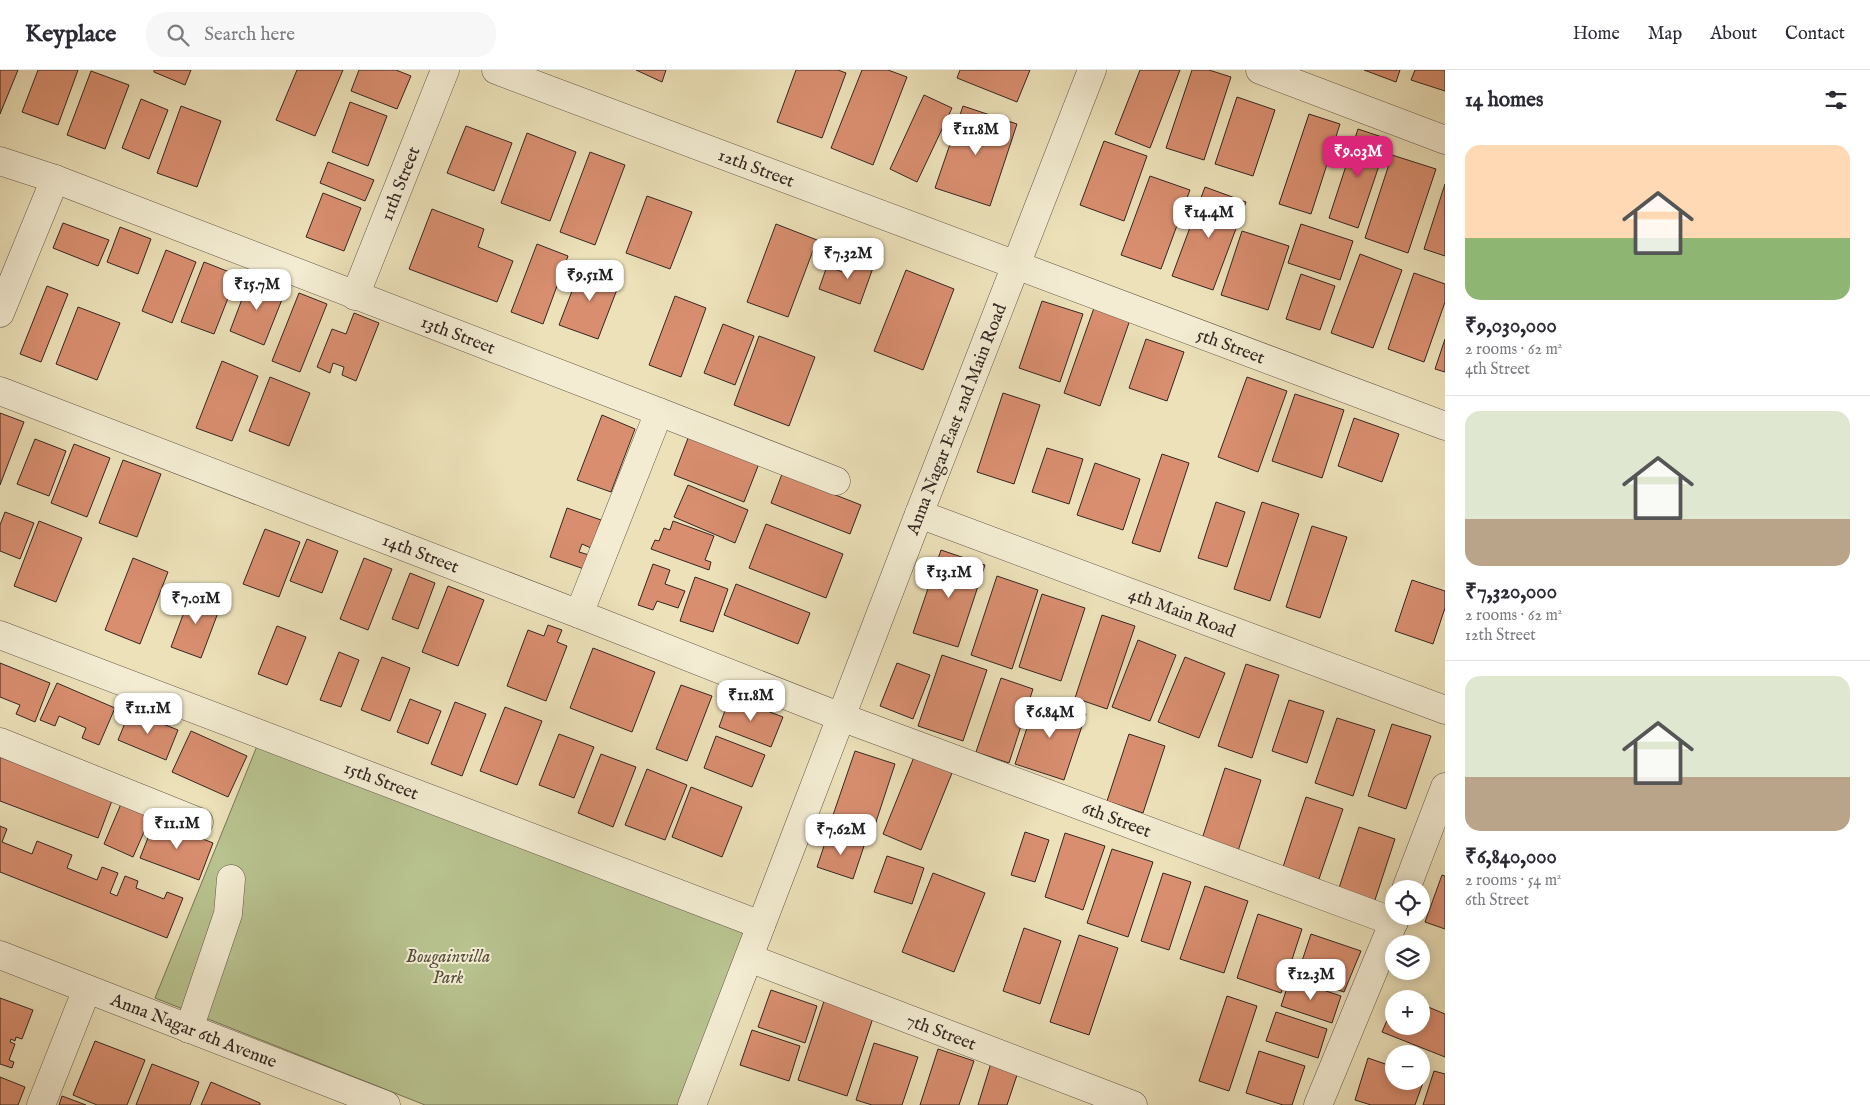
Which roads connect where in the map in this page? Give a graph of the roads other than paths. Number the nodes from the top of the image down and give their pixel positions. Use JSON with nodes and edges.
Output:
{"nodes":[{"id":1,"x":445,"y":70,"type":"edge"},
{"id":2,"x":496,"y":70,"type":"edge"},
{"id":3,"x":1092,"y":70,"type":"edge"},
{"id":4,"x":1260,"y":70,"type":"edge"},
{"id":5,"x":1445,"y":140,"type":"edge"},
{"id":6,"x":0,"y":161,"type":"edge"},
{"id":7,"x":55,"y":180,"type":"junction"},
{"id":8,"x":1016,"y":265,"type":"junction"},
{"id":9,"x":355,"y":296,"type":"junction"},
{"id":10,"x":0,"y":313,"type":"edge"},
{"id":11,"x":0,"y":391,"type":"edge"},
{"id":12,"x":659,"y":412,"type":"junction"},
{"id":13,"x":1445,"y":426,"type":"edge"},
{"id":14,"x":836,"y":481,"type":"dead end"},
{"id":15,"x":919,"y":514,"type":"junction"},
{"id":16,"x":579,"y":614,"type":"junction"},
{"id":17,"x":0,"y":635,"type":"edge"},
{"id":18,"x":1445,"y":710,"type":"edge"},
{"id":19,"x":841,"y":717,"type":"junction"},
{"id":20,"x":0,"y":742,"type":"edge"},
{"id":21,"x":1445,"y":787,"type":"edge"},
{"id":22,"x":199,"y":822,"type":"dead end"},
{"id":23,"x":231,"y":879,"type":"dead end"},
{"id":24,"x":1409,"y":880,"type":"edge"},
{"id":25,"x":1385,"y":915,"type":"edge"},
{"id":26,"x":761,"y":925,"type":"junction"},
{"id":27,"x":1393,"y":925,"type":"edge"},
{"id":28,"x":0,"y":955,"type":"edge"},
{"id":29,"x":749,"y":958,"type":"junction"},
{"id":30,"x":87,"y":989,"type":"junction"},
{"id":31,"x":189,"y":1029,"type":"junction"},
{"id":32,"x":41,"y":1105,"type":"edge"},
{"id":33,"x":386,"y":1105,"type":"edge"},
{"id":34,"x":692,"y":1105,"type":"edge"},
{"id":35,"x":1133,"y":1105,"type":"edge"},
{"id":36,"x":1318,"y":1105,"type":"edge"}],
"edges":[{"from":1,"to":9,"type":"street","name":"11th Street"},
{"from":2,"to":8,"type":"street","name":"12th Street"},
{"from":3,"to":8,"type":"street","name":"Anna Nagar East 2nd Main Road"},
{"from":4,"to":5,"type":"street"},
{"from":6,"to":7,"type":"street","name":"13th Street"},
{"from":7,"to":9,"type":"street","name":"13th Street"},
{"from":7,"to":10,"type":"street"},
{"from":8,"to":13,"type":"street","name":"5th Street"},
{"from":8,"to":15,"type":"street","name":"Anna Nagar East 2nd Main Road"},
{"from":9,"to":12,"type":"street","name":"13th Street"},
{"from":11,"to":16,"type":"street","name":"14th Street"},
{"from":12,"to":14,"type":"street","name":"13th Street"},
{"from":12,"to":16,"type":"street"},
{"from":15,"to":18,"type":"street","name":"4th Main Road"},
{"from":15,"to":19,"type":"street","name":"Anna Nagar East 2nd Main Road"},
{"from":16,"to":19,"type":"street","name":"14th Street"},
{"from":17,"to":26,"type":"street","name":"15th Street"},
{"from":19,"to":25,"type":"street","name":"6th Street"},
{"from":19,"to":26,"type":"street","name":"Anna Nagar East 2nd Main Road"},
{"from":20,"to":22,"type":"street"},
{"from":21,"to":24,"type":"street"},
{"from":23,"to":31,"type":"street"},
{"from":26,"to":29,"type":"street","name":"Anna Nagar East 2nd Main Road"},
{"from":27,"to":36,"type":"street"},
{"from":28,"to":30,"type":"street","name":"Anna Nagar 6th Avenue"},
{"from":29,"to":34,"type":"street","name":"Anna Nagar East 2nd Main Road"},
{"from":29,"to":35,"type":"street","name":"7th Street"},
{"from":30,"to":31,"type":"street","name":"Anna Nagar 6th Avenue"},
{"from":30,"to":32,"type":"street"},
{"from":31,"to":33,"type":"street","name":"Anna Nagar 6th Avenue"}]}
